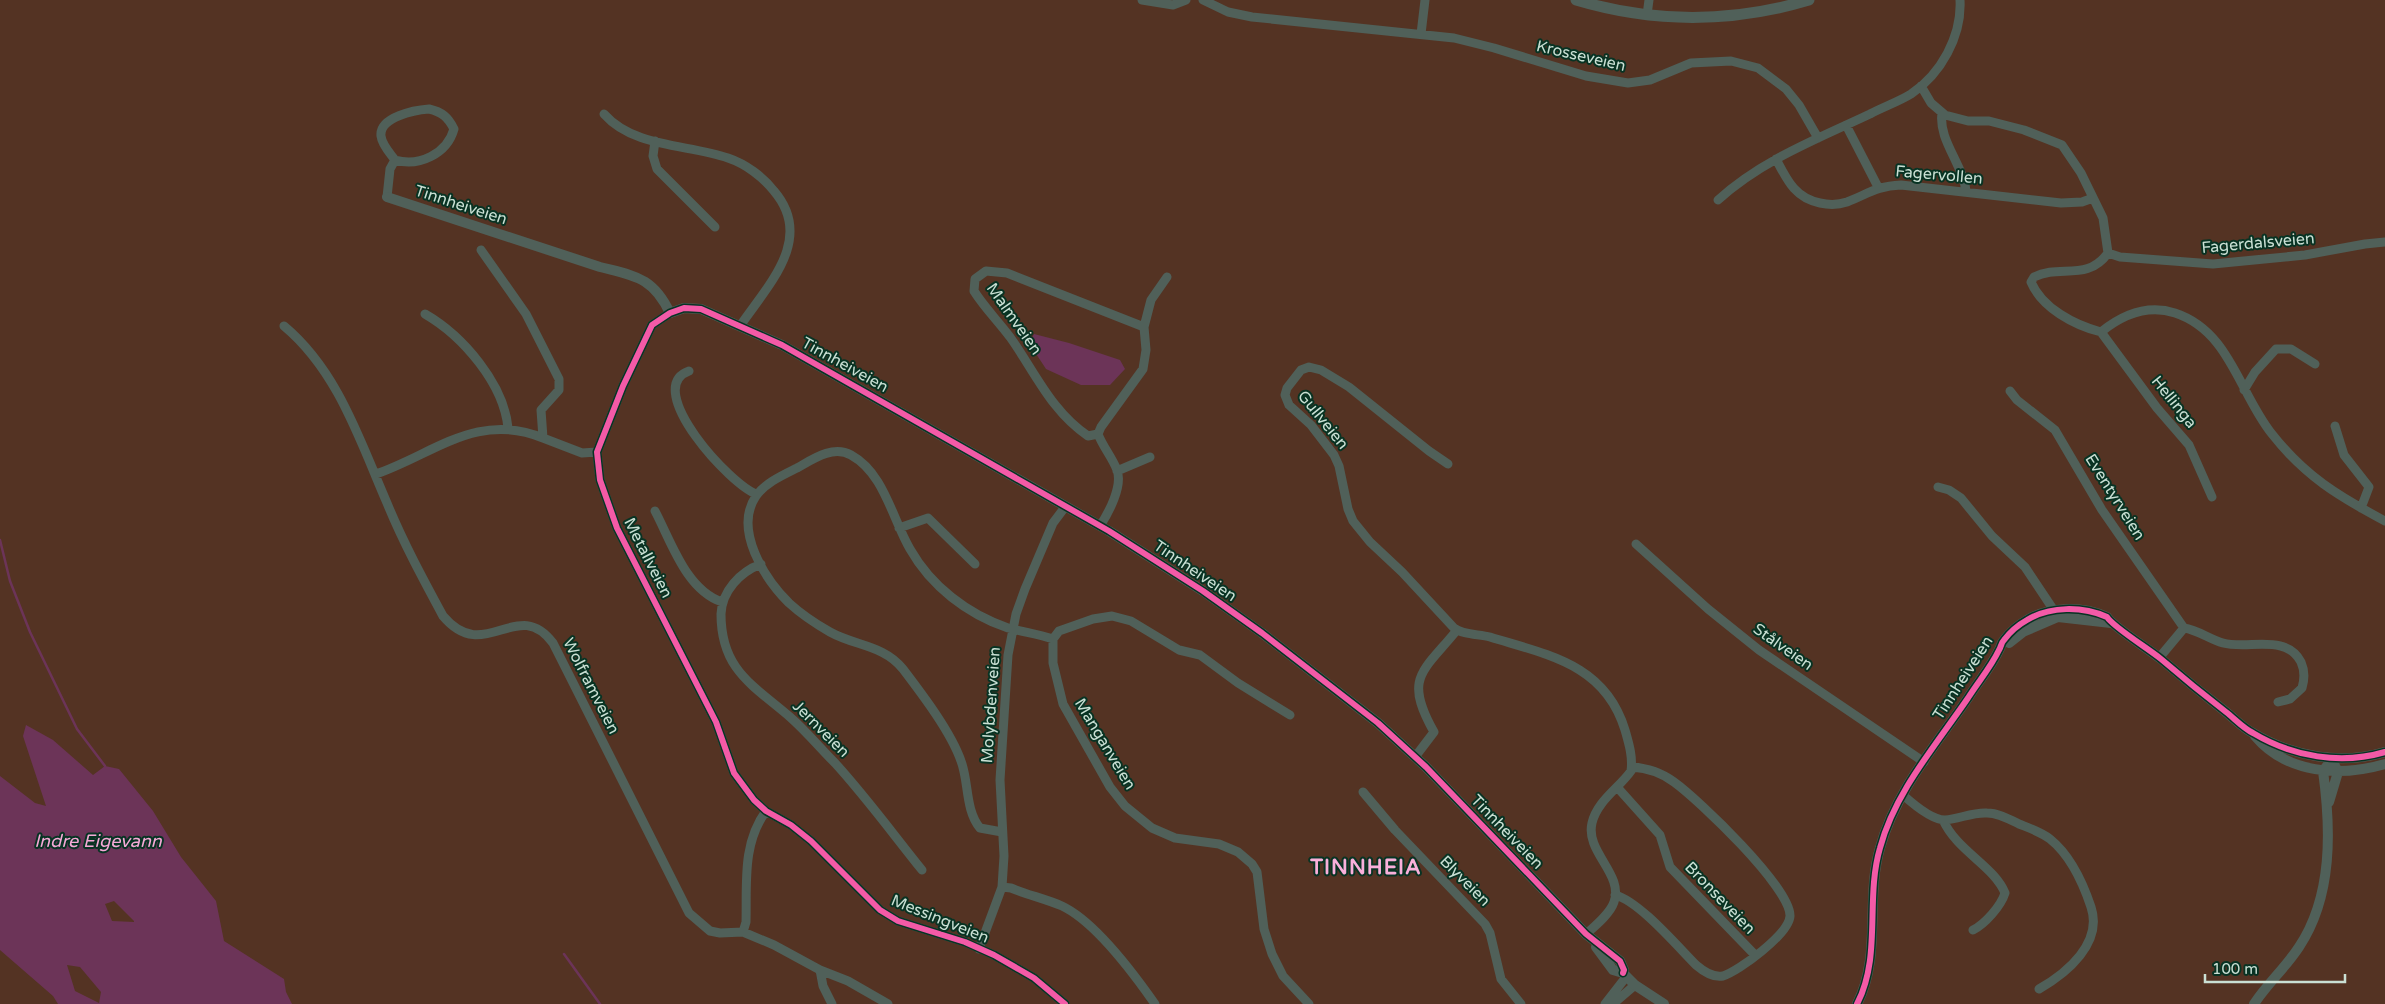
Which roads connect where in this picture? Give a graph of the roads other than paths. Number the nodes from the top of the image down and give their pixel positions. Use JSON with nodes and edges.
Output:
{"nodes":[{"id":1,"x":1142,"y":0,"type":"edge"},
{"id":2,"x":1186,"y":0,"type":"edge"},
{"id":3,"x":1204,"y":0,"type":"edge"},
{"id":4,"x":1425,"y":0,"type":"edge"},
{"id":5,"x":1576,"y":0,"type":"edge"},
{"id":6,"x":1648,"y":0,"type":"edge"},
{"id":7,"x":1809,"y":0,"type":"edge"},
{"id":8,"x":1960,"y":0,"type":"edge"},
{"id":9,"x":1648,"y":15,"type":"junction"},
{"id":10,"x":1421,"y":34,"type":"junction"},
{"id":11,"x":1921,"y":86,"type":"junction"},
{"id":12,"x":1942,"y":113,"type":"junction"},
{"id":13,"x":604,"y":114,"type":"dead end"},
{"id":14,"x":1846,"y":125,"type":"junction"},
{"id":15,"x":1818,"y":138,"type":"junction"},
{"id":16,"x":655,"y":141,"type":"junction"},
{"id":17,"x":1776,"y":159,"type":"junction"},
{"id":18,"x":395,"y":160,"type":"junction"},
{"id":19,"x":1878,"y":187,"type":"junction"},
{"id":20,"x":1966,"y":191,"type":"junction"},
{"id":21,"x":387,"y":197,"type":"joint"},
{"id":22,"x":2093,"y":198,"type":"junction"},
{"id":23,"x":1718,"y":200,"type":"dead end"},
{"id":24,"x":715,"y":227,"type":"dead end"},
{"id":25,"x":2385,"y":242,"type":"edge"},
{"id":26,"x":482,"y":250,"type":"dead end"},
{"id":27,"x":2108,"y":253,"type":"junction"},
{"id":28,"x":1167,"y":276,"type":"dead end"},
{"id":29,"x":670,"y":312,"type":"junction"},
{"id":30,"x":425,"y":314,"type":"dead end"},
{"id":31,"x":284,"y":326,"type":"dead end"},
{"id":32,"x":740,"y":326,"type":"junction"},
{"id":33,"x":1144,"y":327,"type":"junction"},
{"id":34,"x":2101,"y":332,"type":"junction"},
{"id":35,"x":2315,"y":364,"type":"dead end"},
{"id":36,"x":689,"y":370,"type":"dead end"},
{"id":37,"x":2244,"y":390,"type":"junction"},
{"id":38,"x":2010,"y":392,"type":"dead end"},
{"id":39,"x":2335,"y":426,"type":"dead end"},
{"id":40,"x":508,"y":428,"type":"junction"},
{"id":41,"x":1098,"y":434,"type":"junction"},
{"id":42,"x":542,"y":438,"type":"junction"},
{"id":43,"x":597,"y":452,"type":"junction"},
{"id":44,"x":1150,"y":457,"type":"dead end"},
{"id":45,"x":1448,"y":464,"type":"dead end"},
{"id":46,"x":1117,"y":471,"type":"junction"},
{"id":47,"x":376,"y":474,"type":"junction"},
{"id":48,"x":1938,"y":487,"type":"dead end"},
{"id":49,"x":757,"y":494,"type":"junction"},
{"id":50,"x":2212,"y":497,"type":"dead end"},
{"id":51,"x":1064,"y":507,"type":"junction"},
{"id":52,"x":2361,"y":508,"type":"junction"},
{"id":53,"x":655,"y":511,"type":"dead end"},
{"id":54,"x":2385,"y":521,"type":"edge"},
{"id":55,"x":1100,"y":526,"type":"junction"},
{"id":56,"x":899,"y":528,"type":"junction"},
{"id":57,"x":1636,"y":544,"type":"dead end"},
{"id":58,"x":761,"y":564,"type":"junction"},
{"id":59,"x":975,"y":564,"type":"dead end"},
{"id":60,"x":722,"y":602,"type":"junction"},
{"id":61,"x":2056,"y":614,"type":"junction"},
{"id":62,"x":2184,"y":628,"type":"junction"},
{"id":63,"x":1013,"y":629,"type":"junction"},
{"id":64,"x":1457,"y":630,"type":"junction"},
{"id":65,"x":1052,"y":639,"type":"junction"},
{"id":66,"x":2159,"y":658,"type":"junction"},
{"id":67,"x":2278,"y":702,"type":"dead end"},
{"id":68,"x":1290,"y":715,"type":"dead end"},
{"id":69,"x":2253,"y":733,"type":"junction"},
{"id":70,"x":2385,"y":752,"type":"edge"},
{"id":71,"x":1415,"y":757,"type":"junction"},
{"id":72,"x":2332,"y":759,"type":"junction"},
{"id":73,"x":1924,"y":762,"type":"junction"},
{"id":74,"x":2385,"y":764,"type":"edge"},
{"id":75,"x":1632,"y":767,"type":"junction"},
{"id":76,"x":2323,"y":771,"type":"junction"},
{"id":77,"x":2338,"y":772,"type":"junction"},
{"id":78,"x":1617,"y":787,"type":"junction"},
{"id":79,"x":1363,"y":792,"type":"dead end"},
{"id":80,"x":1903,"y":795,"type":"junction"},
{"id":81,"x":2328,"y":808,"type":"junction"},
{"id":82,"x":766,"y":811,"type":"junction"},
{"id":83,"x":1943,"y":820,"type":"junction"},
{"id":84,"x":1002,"y":832,"type":"junction"},
{"id":85,"x":922,"y":870,"type":"dead end"},
{"id":86,"x":1002,"y":887,"type":"junction"},
{"id":87,"x":1615,"y":894,"type":"junction"},
{"id":88,"x":1973,"y":930,"type":"dead end"},
{"id":89,"x":743,"y":932,"type":"junction"},
{"id":90,"x":1586,"y":934,"type":"junction"},
{"id":91,"x":979,"y":949,"type":"junction"},
{"id":92,"x":1755,"y":955,"type":"junction"},
{"id":93,"x":820,"y":970,"type":"junction"},
{"id":94,"x":1625,"y":975,"type":"junction"},
{"id":95,"x":1635,"y":984,"type":"junction"},
{"id":96,"x":2039,"y":989,"type":"dead end"},
{"id":97,"x":832,"y":1004,"type":"edge"},
{"id":98,"x":888,"y":1004,"type":"edge"},
{"id":99,"x":1065,"y":1004,"type":"edge"},
{"id":100,"x":1155,"y":1004,"type":"edge"},
{"id":101,"x":1308,"y":1004,"type":"edge"},
{"id":102,"x":1521,"y":1004,"type":"edge"},
{"id":103,"x":1606,"y":1004,"type":"edge"},
{"id":104,"x":1614,"y":1004,"type":"edge"},
{"id":105,"x":1664,"y":1004,"type":"edge"},
{"id":106,"x":1857,"y":1004,"type":"edge"},
{"id":107,"x":2254,"y":1004,"type":"edge"}],
"edges":[{"from":1,"to":2,"type":"street"},
{"from":3,"to":10,"type":"street","name":"Krosseveien"},
{"from":4,"to":10,"type":"street"},
{"from":5,"to":9,"type":"main road"},
{"from":6,"to":9,"type":"street"},
{"from":7,"to":9,"type":"main road"},
{"from":8,"to":11,"type":"street"},
{"from":10,"to":15,"type":"street","name":"Krosseveien"},
{"from":11,"to":12,"type":"street"},
{"from":11,"to":14,"type":"street"},
{"from":12,"to":20,"type":"street"},
{"from":12,"to":22,"type":"street"},
{"from":13,"to":16,"type":"street"},
{"from":14,"to":15,"type":"street"},
{"from":14,"to":19,"type":"street"},
{"from":15,"to":17,"type":"street"},
{"from":16,"to":24,"type":"street"},
{"from":16,"to":32,"type":"street"},
{"from":17,"to":19,"type":"street","name":"Fagervollen"},
{"from":17,"to":23,"type":"street"},
{"from":18,"to":18,"type":"street"},
{"from":18,"to":21,"type":"street"},
{"from":19,"to":20,"type":"street","name":"Fagervollen"},
{"from":20,"to":22,"type":"street","name":"Fagervollen"},
{"from":21,"to":29,"type":"street","name":"Tinnheiveien"},
{"from":22,"to":27,"type":"street"},
{"from":25,"to":27,"type":"street","name":"Fagerdalsveien"},
{"from":26,"to":42,"type":"street"},
{"from":27,"to":34,"type":"street"},
{"from":28,"to":33,"type":"street"},
{"from":29,"to":32,"type":"street","name":"Tinnheiveien"},
{"from":29,"to":43,"type":"street","name":"Metallveien"},
{"from":30,"to":40,"type":"street"},
{"from":31,"to":47,"type":"street","name":"Wolframveien"},
{"from":32,"to":51,"type":"street","name":"Tinnheiveien"},
{"from":33,"to":41,"type":"street"},
{"from":33,"to":41,"type":"street","name":"Malmveien"},
{"from":34,"to":37,"type":"street"},
{"from":34,"to":50,"type":"street","name":"Hellinga"},
{"from":35,"to":37,"type":"street"},
{"from":36,"to":49,"type":"street"},
{"from":37,"to":52,"type":"street"},
{"from":38,"to":62,"type":"street","name":"Eventyrveien"},
{"from":39,"to":52,"type":"street"},
{"from":40,"to":42,"type":"street"},
{"from":40,"to":47,"type":"street"},
{"from":41,"to":46,"type":"street"},
{"from":42,"to":43,"type":"street"},
{"from":43,"to":82,"type":"street","name":"Metallveien"},
{"from":44,"to":46,"type":"street"},
{"from":45,"to":64,"type":"street","name":"Gullveien"},
{"from":46,"to":55,"type":"street"},
{"from":47,"to":89,"type":"street","name":"Wolframveien"},
{"from":48,"to":61,"type":"street"},
{"from":49,"to":56,"type":"street"},
{"from":49,"to":58,"type":"street"},
{"from":51,"to":55,"type":"street","name":"Tinnheiveien"},
{"from":51,"to":63,"type":"street","name":"Molybdenveien"},
{"from":52,"to":54,"type":"street"},
{"from":53,"to":60,"type":"street"},
{"from":55,"to":71,"type":"street","name":"Tinnheiveien"},
{"from":56,"to":59,"type":"street"},
{"from":56,"to":63,"type":"street"},
{"from":57,"to":73,"type":"street","name":"Stålveien"},
{"from":58,"to":60,"type":"street"},
{"from":58,"to":84,"type":"street"},
{"from":60,"to":85,"type":"street","name":"Jernveien"},
{"from":61,"to":66,"type":"street","name":"Tinnheiveien"},
{"from":61,"to":73,"type":"street","name":"Tinnheiveien"},
{"from":62,"to":66,"type":"street"},
{"from":62,"to":67,"type":"street"},
{"from":63,"to":65,"type":"street"},
{"from":63,"to":84,"type":"street","name":"Molybdenveien"},
{"from":64,"to":71,"type":"street"},
{"from":64,"to":75,"type":"street"},
{"from":65,"to":68,"type":"street"},
{"from":65,"to":101,"type":"street","name":"Manganveien"},
{"from":66,"to":69,"type":"street","name":"Tinnheiveien"},
{"from":69,"to":72,"type":"street","name":"Tinnheiveien"},
{"from":69,"to":76,"type":"street"},
{"from":70,"to":72,"type":"street","name":"Tinnheiveien"},
{"from":71,"to":90,"type":"street","name":"Tinnheiveien"},
{"from":72,"to":76,"type":"street"},
{"from":72,"to":77,"type":"street"},
{"from":73,"to":80,"type":"street","name":"Tinnheiveien"},
{"from":74,"to":77,"type":"street"},
{"from":75,"to":78,"type":"street"},
{"from":75,"to":92,"type":"street","name":"Bronseveien"},
{"from":76,"to":77,"type":"street"},
{"from":76,"to":81,"type":"street"},
{"from":77,"to":81,"type":"street"},
{"from":78,"to":87,"type":"street"},
{"from":78,"to":92,"type":"street","name":"Bronseveien"},
{"from":79,"to":102,"type":"street","name":"Blyveien"},
{"from":80,"to":83,"type":"street"},
{"from":80,"to":106,"type":"street","name":"Tinnheiveien"},
{"from":81,"to":107,"type":"street"},
{"from":82,"to":89,"type":"street"},
{"from":82,"to":91,"type":"street","name":"Messingveien"},
{"from":83,"to":88,"type":"street"},
{"from":83,"to":96,"type":"street"},
{"from":84,"to":86,"type":"street","name":"Molybdenveien"},
{"from":86,"to":91,"type":"street","name":"Molybdenveien"},
{"from":86,"to":100,"type":"street"},
{"from":87,"to":90,"type":"street"},
{"from":87,"to":92,"type":"street","name":"Bronseveien"},
{"from":89,"to":93,"type":"street"},
{"from":90,"to":94,"type":"street","name":"Tinnheiveien"},
{"from":91,"to":99,"type":"street","name":"Messingveien"},
{"from":93,"to":97,"type":"street"},
{"from":93,"to":98,"type":"street"},
{"from":94,"to":95,"type":"street","name":"Tinnheiveien"},
{"from":94,"to":103,"type":"street"},
{"from":95,"to":104,"type":"street"},
{"from":95,"to":105,"type":"street","name":"Tinnheiveien"}]}
